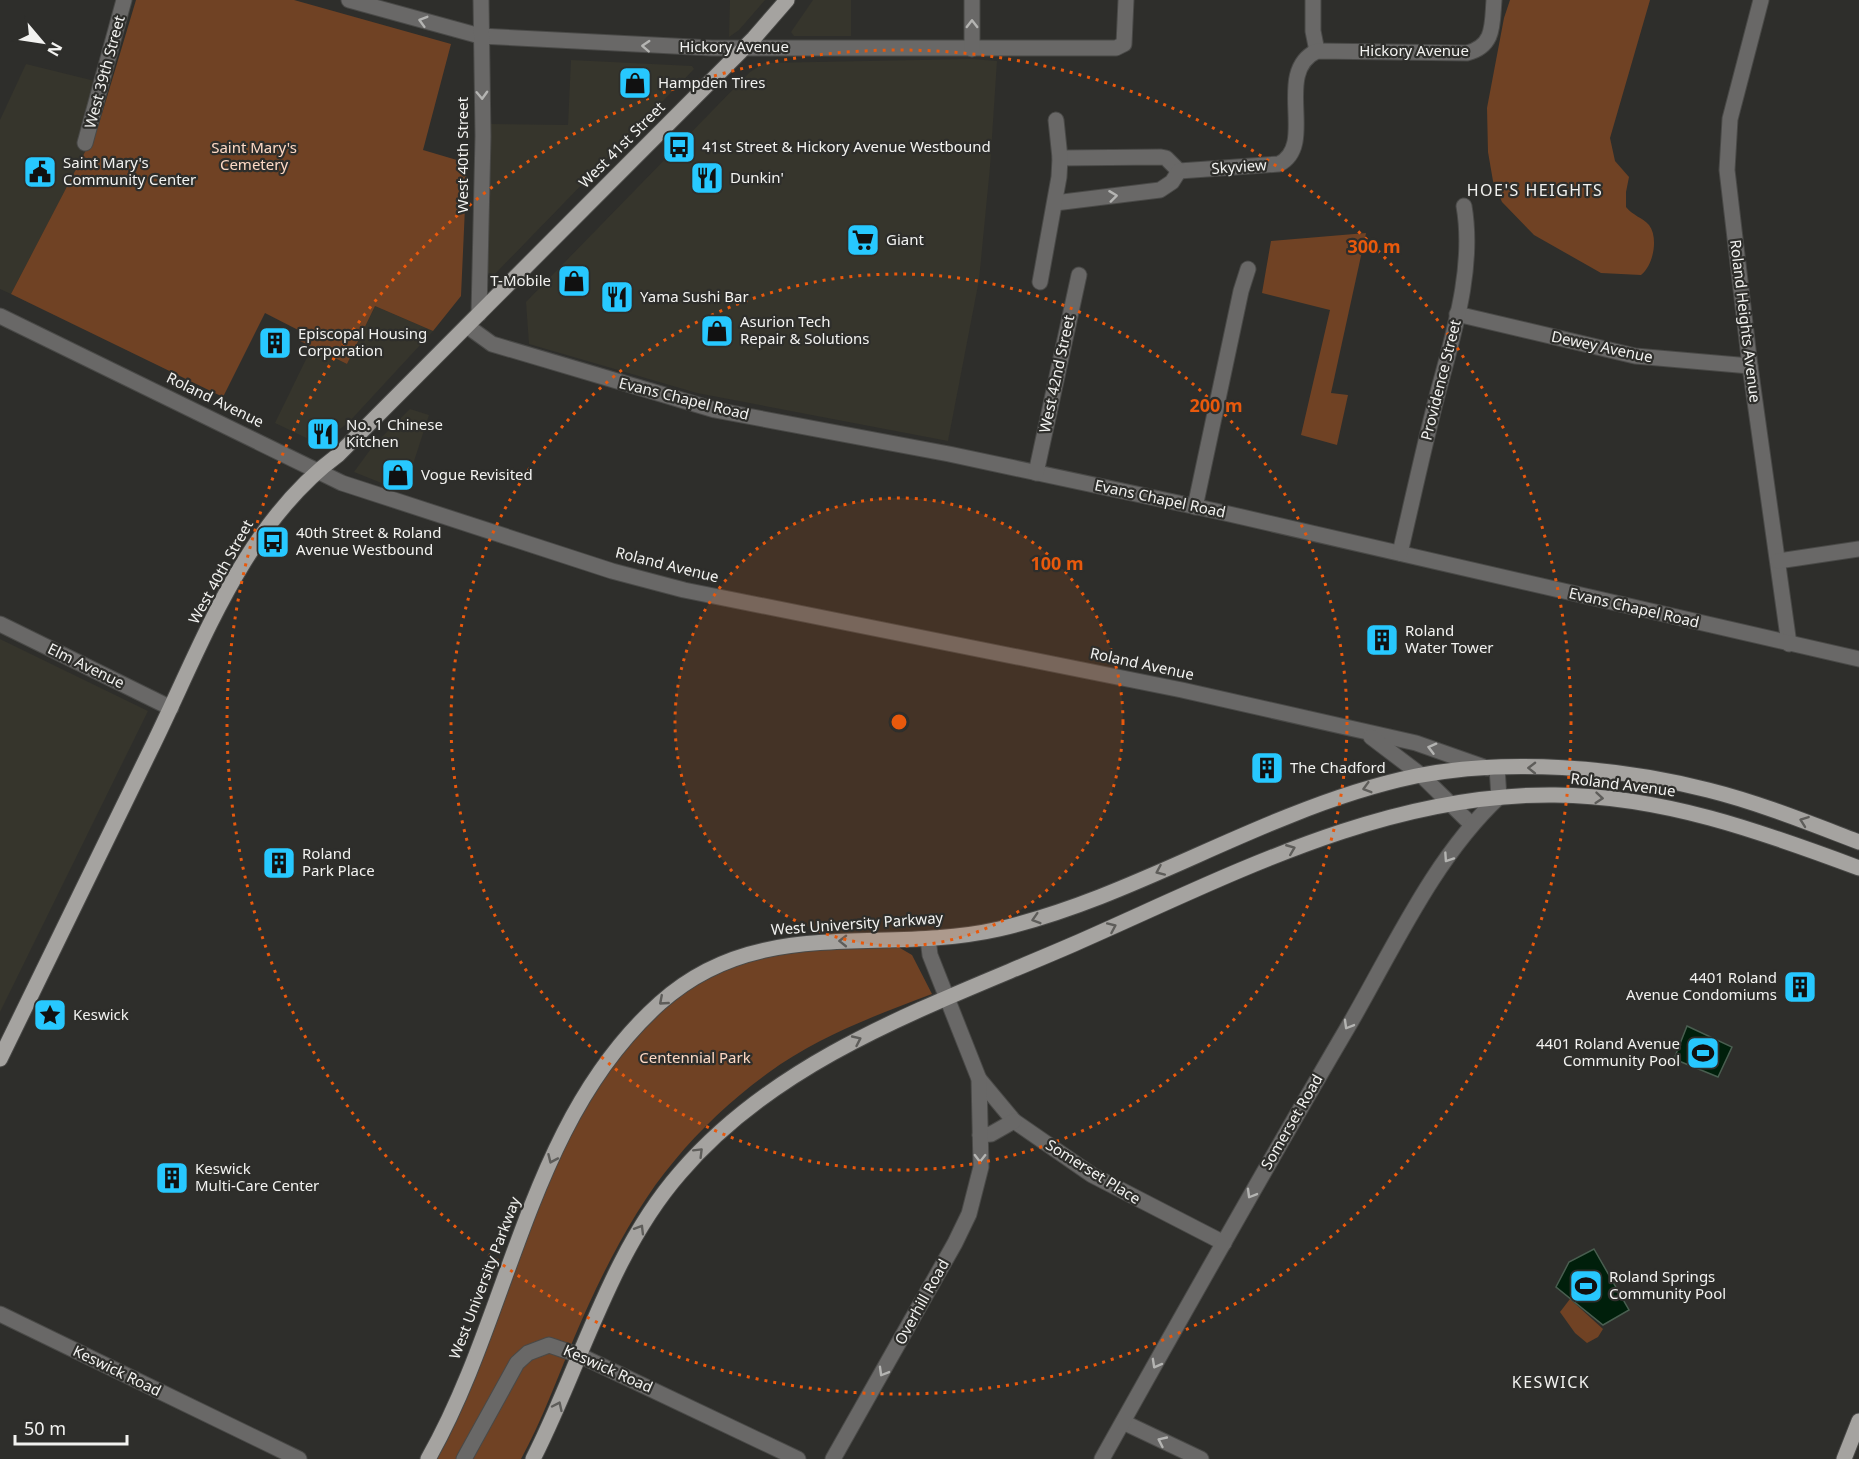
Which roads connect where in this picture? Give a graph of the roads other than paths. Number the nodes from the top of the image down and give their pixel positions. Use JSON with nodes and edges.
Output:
{"nodes":[{"id":1,"x":124,"y":0,"type":"edge"},
{"id":2,"x":349,"y":0,"type":"edge"},
{"id":3,"x":481,"y":0,"type":"edge"},
{"id":4,"x":787,"y":0,"type":"edge"},
{"id":5,"x":972,"y":0,"type":"edge"},
{"id":6,"x":1126,"y":0,"type":"edge"},
{"id":7,"x":1313,"y":0,"type":"edge"},
{"id":8,"x":1494,"y":0,"type":"edge"},
{"id":9,"x":1761,"y":0,"type":"edge"},
{"id":10,"x":480,"y":36,"type":"junction"},
{"id":11,"x":746,"y":47,"type":"junction"},
{"id":12,"x":972,"y":49,"type":"junction"},
{"id":13,"x":1317,"y":51,"type":"junction"},
{"id":14,"x":1056,"y":120,"type":"dead end"},
{"id":15,"x":85,"y":143,"type":"dead end"},
{"id":16,"x":1060,"y":158,"type":"junction"},
{"id":17,"x":1179,"y":171,"type":"junction"},
{"id":18,"x":1054,"y":203,"type":"junction"},
{"id":19,"x":1464,"y":206,"type":"dead end"},
{"id":20,"x":1248,"y":269,"type":"dead end"},
{"id":21,"x":1078,"y":276,"type":"dead end"},
{"id":22,"x":1040,"y":282,"type":"dead end"},
{"id":23,"x":479,"y":314,"type":"junction"},
{"id":24,"x":1457,"y":314,"type":"junction"},
{"id":25,"x":0,"y":316,"type":"edge"},
{"id":26,"x":467,"y":326,"type":"junction"},
{"id":27,"x":1750,"y":366,"type":"junction"},
{"id":28,"x":318,"y":470,"type":"junction"},
{"id":29,"x":1036,"y":473,"type":"junction"},
{"id":30,"x":1195,"y":507,"type":"junction"},
{"id":31,"x":1859,"y":549,"type":"edge"},
{"id":32,"x":1400,"y":553,"type":"junction"},
{"id":33,"x":1778,"y":561,"type":"junction"},
{"id":34,"x":0,"y":624,"type":"edge"},
{"id":35,"x":1789,"y":644,"type":"junction"},
{"id":36,"x":1859,"y":659,"type":"edge"},
{"id":37,"x":171,"y":708,"type":"junction"},
{"id":38,"x":1363,"y":733,"type":"junction"},
{"id":39,"x":1492,"y":768,"type":"junction"},
{"id":40,"x":1421,"y":775,"type":"junction"},
{"id":41,"x":1499,"y":797,"type":"junction"},
{"id":42,"x":1452,"y":805,"type":"junction"},
{"id":43,"x":1472,"y":824,"type":"junction"},
{"id":44,"x":1859,"y":842,"type":"edge"},
{"id":45,"x":1859,"y":868,"type":"edge"},
{"id":46,"x":928,"y":939,"type":"junction"},
{"id":47,"x":947,"y":999,"type":"junction"},
{"id":48,"x":0,"y":1059,"type":"edge"},
{"id":49,"x":978,"y":1079,"type":"junction"},
{"id":50,"x":1014,"y":1121,"type":"junction"},
{"id":51,"x":980,"y":1136,"type":"junction"},
{"id":52,"x":1224,"y":1244,"type":"junction"},
{"id":53,"x":0,"y":1314,"type":"edge"},
{"id":54,"x":581,"y":1356,"type":"junction"},
{"id":55,"x":1859,"y":1421,"type":"edge"},
{"id":56,"x":1123,"y":1422,"type":"junction"},
{"id":57,"x":299,"y":1459,"type":"edge"},
{"id":58,"x":428,"y":1459,"type":"edge"},
{"id":59,"x":464,"y":1459,"type":"edge"},
{"id":60,"x":533,"y":1459,"type":"edge"},
{"id":61,"x":798,"y":1459,"type":"edge"},
{"id":62,"x":833,"y":1459,"type":"edge"},
{"id":63,"x":1102,"y":1459,"type":"edge"},
{"id":64,"x":1201,"y":1459,"type":"edge"},
{"id":65,"x":1844,"y":1459,"type":"edge"}],
"edges":[{"from":1,"to":15,"type":"street","name":"West 39th Street"},
{"from":10,"to":2,"type":"street","name":"Hickory Avenue","one_way":true},
{"from":3,"to":10,"type":"street","name":"West 40th Street"},
{"from":4,"to":11,"type":"main road","name":"West 41st Street"},
{"from":12,"to":5,"type":"street","one_way":true},
{"from":6,"to":12,"type":"street","name":"Hickory Avenue"},
{"from":7,"to":13,"type":"street"},
{"from":8,"to":13,"type":"street","name":"Hickory Avenue"},
{"from":9,"to":27,"type":"street","name":"Roland Heights Avenue"},
{"from":11,"to":10,"type":"street","name":"Hickory Avenue","one_way":true},
{"from":10,"to":23,"type":"street","name":"West 40th Street","one_way":true},
{"from":11,"to":12,"type":"street","name":"Hickory Avenue"},
{"from":11,"to":23,"type":"main road","name":"West 41st Street"},
{"from":13,"to":17,"type":"street","name":"Skyview"},
{"from":14,"to":16,"type":"street"},
{"from":16,"to":17,"type":"street"},
{"from":16,"to":18,"type":"street"},
{"from":18,"to":17,"type":"street","one_way":true},
{"from":18,"to":22,"type":"street"},
{"from":19,"to":24,"type":"street","name":"Providence Street"},
{"from":20,"to":30,"type":"street"},
{"from":21,"to":29,"type":"street","name":"West 42nd Street"},
{"from":23,"to":26,"type":"main road","name":"West 40th Street"},
{"from":24,"to":27,"type":"street","name":"Dewey Avenue"},
{"from":24,"to":32,"type":"street","name":"Providence Street"},
{"from":25,"to":28,"type":"street","name":"Roland Avenue"},
{"from":26,"to":28,"type":"main road","name":"West 40th Street"},
{"from":26,"to":29,"type":"street","name":"Evans Chapel Road"},
{"from":27,"to":33,"type":"street","name":"Roland Heights Avenue"},
{"from":28,"to":37,"type":"main road","name":"West 40th Street"},
{"from":28,"to":38,"type":"street","name":"Roland Avenue"},
{"from":29,"to":30,"type":"street","name":"Evans Chapel Road"},
{"from":30,"to":32,"type":"street","name":"Evans Chapel Road"},
{"from":31,"to":33,"type":"street"},
{"from":32,"to":35,"type":"street","name":"Evans Chapel Road"},
{"from":33,"to":35,"type":"street","name":"Roland Heights Avenue"},
{"from":34,"to":37,"type":"street","name":"Elm Avenue"},
{"from":35,"to":36,"type":"street","name":"Evans Chapel Road"},
{"from":37,"to":48,"type":"main road","name":"West 40th Street"},
{"from":39,"to":38,"type":"street","name":"Roland Avenue","one_way":true},
{"from":38,"to":40,"type":"street","name":"Roland Avenue"},
{"from":39,"to":40,"type":"main road","name":"West University Parkway"},
{"from":39,"to":41,"type":"street"},
{"from":44,"to":39,"type":"main road","name":"Roland Avenue","one_way":true},
{"from":40,"to":42,"type":"street","name":"Roland Avenue"},
{"from":40,"to":46,"type":"main road","name":"West University Parkway","one_way":true},
{"from":41,"to":42,"type":"main road","name":"Roland Avenue"},
{"from":41,"to":43,"type":"street","name":"Somerset Road"},
{"from":41,"to":45,"type":"main road","name":"Roland Avenue","one_way":true},
{"from":42,"to":43,"type":"street"},
{"from":47,"to":42,"type":"main road","one_way":true},
{"from":43,"to":52,"type":"street","name":"Somerset Road","one_way":true},
{"from":46,"to":47,"type":"street","name":"Overhill Road"},
{"from":46,"to":58,"type":"main road","name":"West University Parkway","one_way":true},
{"from":47,"to":49,"type":"street","name":"Overhill Road"},
{"from":54,"to":47,"type":"main road","one_way":true},
{"from":49,"to":50,"type":"street","name":"Somerset Place"},
{"from":49,"to":51,"type":"street","name":"Overhill Road"},
{"from":50,"to":51,"type":"street"},
{"from":50,"to":52,"type":"street","name":"Somerset Place"},
{"from":51,"to":62,"type":"street","name":"Overhill Road","one_way":true},
{"from":52,"to":56,"type":"street","name":"Somerset Road","one_way":true},
{"from":53,"to":57,"type":"street","name":"Keswick Road"},
{"from":54,"to":59,"type":"street","name":"Keswick Road"},
{"from":60,"to":54,"type":"main road","one_way":true},
{"from":54,"to":61,"type":"street","name":"Keswick Road"},
{"from":55,"to":65,"type":"main road"},
{"from":56,"to":63,"type":"street","name":"Somerset Road"},
{"from":64,"to":56,"type":"street","one_way":true}]}
